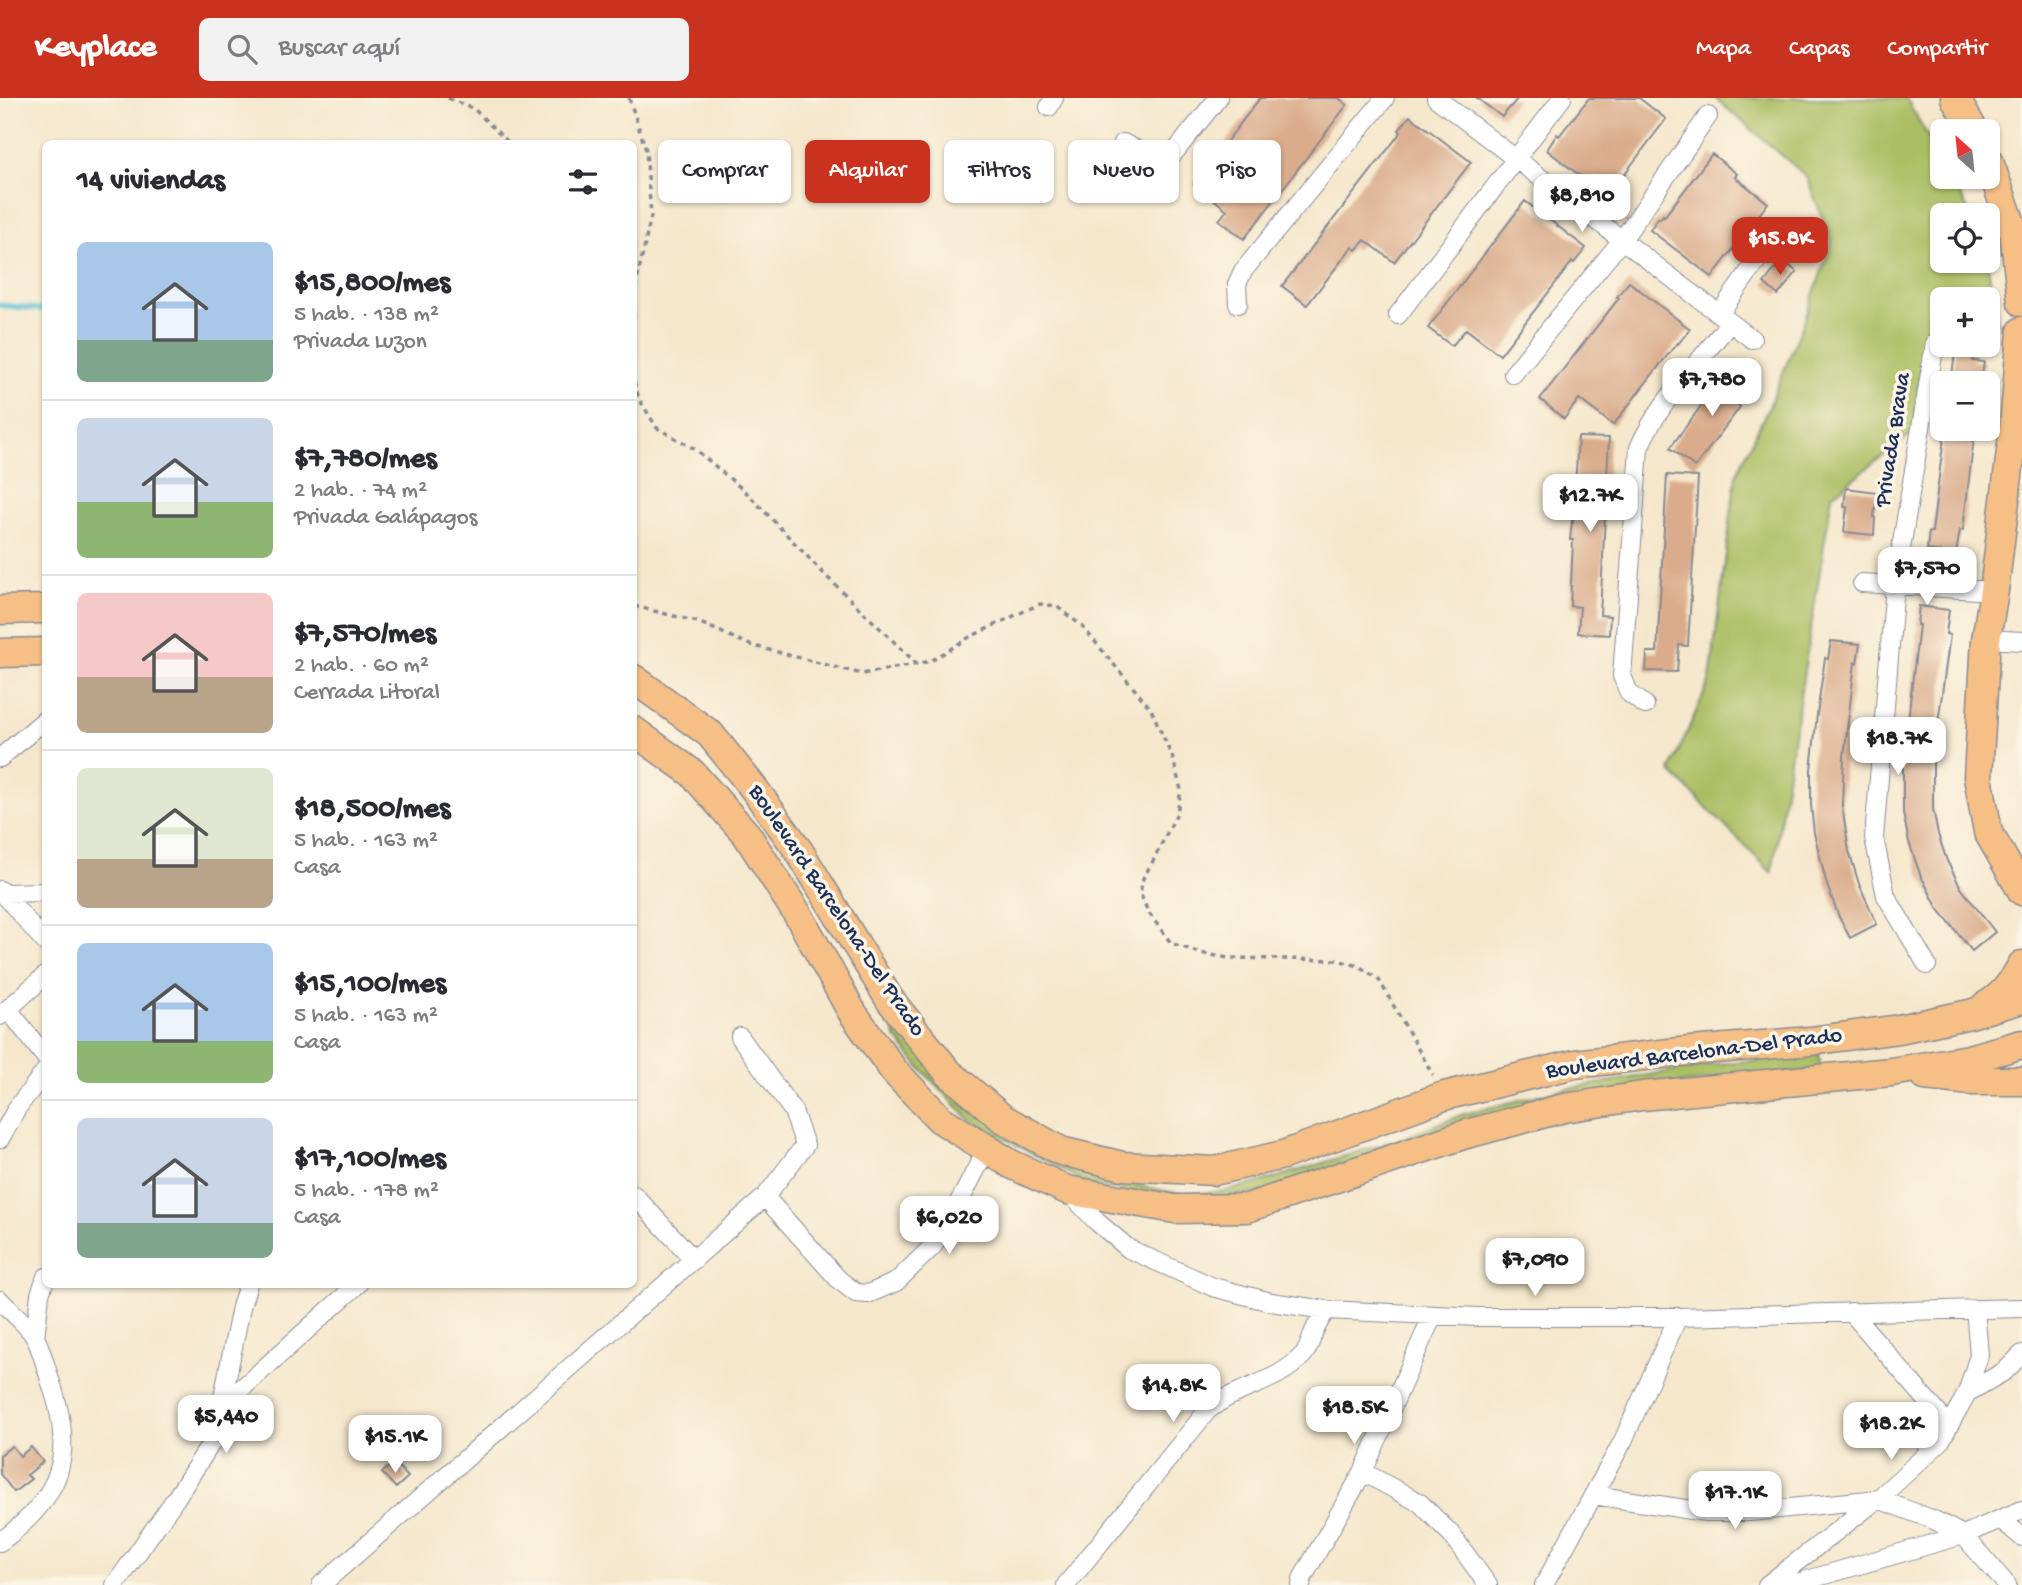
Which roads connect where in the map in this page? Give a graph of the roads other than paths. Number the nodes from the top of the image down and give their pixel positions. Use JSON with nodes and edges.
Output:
{"nodes":[{"id":1,"x":1218,"y":98,"type":"edge"},
{"id":2,"x":1385,"y":98,"type":"edge"},
{"id":3,"x":1436,"y":98,"type":"edge"},
{"id":4,"x":1562,"y":98,"type":"edge"},
{"id":5,"x":1955,"y":98,"type":"edge"},
{"id":6,"x":1709,"y":116,"type":"dead end"},
{"id":7,"x":1967,"y":119,"type":"edge"},
{"id":8,"x":1179,"y":147,"type":"edge"},
{"id":9,"x":1515,"y":158,"type":"junction"},
{"id":10,"x":1999,"y":189,"type":"edge"},
{"id":11,"x":1776,"y":234,"type":"dead end"},
{"id":12,"x":1622,"y":240,"type":"junction"},
{"id":13,"x":2022,"y":302,"type":"edge"},
{"id":14,"x":1238,"y":304,"type":"dead end"},
{"id":15,"x":1398,"y":315,"type":"dead end"},
{"id":16,"x":1725,"y":318,"type":"junction"},
{"id":17,"x":2022,"y":331,"type":"edge"},
{"id":18,"x":1752,"y":339,"type":"dead end"},
{"id":19,"x":1932,"y":357,"type":"edge"},
{"id":20,"x":1513,"y":374,"type":"dead end"},
{"id":21,"x":1862,"y":583,"type":"dead end"},
{"id":22,"x":1895,"y":585,"type":"junction"},
{"id":23,"x":1994,"y":591,"type":"junction"},
{"id":24,"x":42,"y":609,"type":"edge"},
{"id":25,"x":0,"y":610,"type":"edge"},
{"id":26,"x":1986,"y":639,"type":"junction"},
{"id":27,"x":2022,"y":640,"type":"edge"},
{"id":28,"x":42,"y":652,"type":"edge"},
{"id":29,"x":0,"y":653,"type":"edge"},
{"id":30,"x":637,"y":680,"type":"edge"},
{"id":31,"x":1645,"y":705,"type":"dead end"},
{"id":32,"x":42,"y":722,"type":"edge"},
{"id":33,"x":637,"y":733,"type":"edge"},
{"id":34,"x":0,"y":758,"type":"edge"},
{"id":35,"x":1,"y":891,"type":"edge"},
{"id":36,"x":2022,"y":891,"type":"edge"},
{"id":37,"x":42,"y":892,"type":"edge"},
{"id":38,"x":42,"y":938,"type":"edge"},
{"id":39,"x":1927,"y":965,"type":"dead end"},
{"id":40,"x":2022,"y":965,"type":"edge"},
{"id":41,"x":42,"y":979,"type":"edge"},
{"id":42,"x":2022,"y":999,"type":"edge"},
{"id":43,"x":890,"y":1000,"type":"junction"},
{"id":44,"x":4,"y":1012,"type":"edge"},
{"id":45,"x":852,"y":1012,"type":"junction"},
{"id":46,"x":1970,"y":1014,"type":"junction"},
{"id":47,"x":740,"y":1037,"type":"dead end"},
{"id":48,"x":2022,"y":1044,"type":"edge"},
{"id":49,"x":42,"y":1054,"type":"edge"},
{"id":50,"x":1891,"y":1072,"type":"junction"},
{"id":51,"x":42,"y":1075,"type":"edge"},
{"id":52,"x":2022,"y":1081,"type":"edge"},
{"id":53,"x":0,"y":1139,"type":"edge"},
{"id":54,"x":987,"y":1148,"type":"junction"},
{"id":55,"x":1067,"y":1190,"type":"junction"},
{"id":56,"x":765,"y":1197,"type":"junction"},
{"id":57,"x":637,"y":1198,"type":"edge"},
{"id":58,"x":694,"y":1260,"type":"junction"},
{"id":59,"x":42,"y":1288,"type":"edge"},
{"id":60,"x":247,"y":1288,"type":"edge"},
{"id":61,"x":354,"y":1288,"type":"edge"},
{"id":62,"x":0,"y":1300,"type":"edge"},
{"id":63,"x":2022,"y":1308,"type":"edge"},
{"id":64,"x":1975,"y":1309,"type":"junction"},
{"id":65,"x":1326,"y":1310,"type":"junction"},
{"id":66,"x":1851,"y":1312,"type":"junction"},
{"id":67,"x":1433,"y":1315,"type":"junction"},
{"id":68,"x":1678,"y":1317,"type":"junction"},
{"id":69,"x":36,"y":1338,"type":"junction"},
{"id":70,"x":2022,"y":1354,"type":"edge"},
{"id":71,"x":1967,"y":1393,"type":"junction"},
{"id":72,"x":221,"y":1407,"type":"junction"},
{"id":73,"x":1949,"y":1426,"type":"junction"},
{"id":74,"x":1363,"y":1472,"type":"junction"},
{"id":75,"x":1593,"y":1496,"type":"junction"},
{"id":76,"x":1878,"y":1500,"type":"junction"},
{"id":77,"x":2022,"y":1510,"type":"edge"},
{"id":78,"x":2000,"y":1519,"type":"junction"},
{"id":79,"x":1963,"y":1535,"type":"junction"},
{"id":80,"x":2022,"y":1537,"type":"edge"},
{"id":81,"x":0,"y":1542,"type":"edge"},
{"id":82,"x":115,"y":1585,"type":"edge"},
{"id":83,"x":321,"y":1585,"type":"edge"},
{"id":84,"x":1066,"y":1585,"type":"edge"},
{"id":85,"x":1301,"y":1585,"type":"edge"},
{"id":86,"x":1488,"y":1585,"type":"edge"},
{"id":87,"x":1544,"y":1585,"type":"edge"},
{"id":88,"x":1767,"y":1585,"type":"edge"},
{"id":89,"x":1790,"y":1585,"type":"edge"},
{"id":90,"x":2007,"y":1585,"type":"edge"}],
"edges":[{"from":1,"to":8,"type":"street"},
{"from":2,"to":14,"type":"street"},
{"from":3,"to":9,"type":"street"},
{"from":4,"to":9,"type":"street"},
{"from":5,"to":7,"type":"main road"},
{"from":6,"to":12,"type":"street"},
{"from":9,"to":12,"type":"street"},
{"from":9,"to":15,"type":"street"},
{"from":10,"to":13,"type":"main road"},
{"from":11,"to":16,"type":"street"},
{"from":12,"to":16,"type":"street"},
{"from":12,"to":20,"type":"street"},
{"from":16,"to":18,"type":"street"},
{"from":16,"to":31,"type":"street"},
{"from":17,"to":23,"type":"main road"},
{"from":19,"to":22,"type":"street","name":"Privada Brava"},
{"from":21,"to":22,"type":"street"},
{"from":22,"to":23,"type":"street"},
{"from":22,"to":39,"type":"street","name":"Privada Brava"},
{"from":23,"to":26,"type":"main road"},
{"from":24,"to":25,"type":"main road"},
{"from":26,"to":27,"type":"street"},
{"from":26,"to":36,"type":"main road"},
{"from":28,"to":29,"type":"main road"},
{"from":30,"to":43,"type":"main road","name":"Boulevard Barcelona-Del Prado"},
{"from":32,"to":34,"type":"street"},
{"from":33,"to":45,"type":"main road","name":"Boulevard Barcelona-Del Prado"},
{"from":35,"to":37,"type":"street"},
{"from":35,"to":38,"type":"street"},
{"from":40,"to":46,"type":"main road"},
{"from":41,"to":44,"type":"street"},
{"from":42,"to":46,"type":"main road","name":"Boulevard Barcelona-Del Prado"},
{"from":43,"to":45,"type":"main road"},
{"from":43,"to":46,"type":"main road","name":"Boulevard Barcelona-Del Prado"},
{"from":44,"to":49,"type":"street"},
{"from":45,"to":54,"type":"main road","name":"Boulevard Barcelona-Del Prado"},
{"from":47,"to":56,"type":"street"},
{"from":48,"to":50,"type":"main road","name":"Boulevard Barcelona-Del Prado"},
{"from":50,"to":52,"type":"main road"},
{"from":50,"to":55,"type":"main road","name":"Boulevard Barcelona-Del Prado"},
{"from":51,"to":53,"type":"street"},
{"from":54,"to":55,"type":"main road","name":"Boulevard Barcelona-Del Prado"},
{"from":54,"to":56,"type":"street"},
{"from":55,"to":65,"type":"street"},
{"from":56,"to":58,"type":"street"},
{"from":57,"to":58,"type":"street"},
{"from":58,"to":83,"type":"street"},
{"from":59,"to":69,"type":"street"},
{"from":60,"to":72,"type":"street"},
{"from":61,"to":72,"type":"street"},
{"from":62,"to":69,"type":"street"},
{"from":63,"to":64,"type":"street"},
{"from":64,"to":66,"type":"street"},
{"from":64,"to":71,"type":"street"},
{"from":65,"to":67,"type":"street"},
{"from":65,"to":84,"type":"street"},
{"from":66,"to":68,"type":"street"},
{"from":66,"to":73,"type":"street"},
{"from":67,"to":68,"type":"street"},
{"from":67,"to":74,"type":"street"},
{"from":68,"to":75,"type":"street"},
{"from":69,"to":81,"type":"street"},
{"from":70,"to":71,"type":"street"},
{"from":71,"to":73,"type":"street"},
{"from":72,"to":82,"type":"street"},
{"from":73,"to":76,"type":"street"},
{"from":74,"to":85,"type":"street"},
{"from":74,"to":86,"type":"street"},
{"from":75,"to":76,"type":"street"},
{"from":75,"to":87,"type":"street"},
{"from":76,"to":79,"type":"street"},
{"from":76,"to":88,"type":"street"},
{"from":77,"to":78,"type":"street"},
{"from":78,"to":79,"type":"street"},
{"from":78,"to":80,"type":"street"},
{"from":79,"to":89,"type":"street"},
{"from":79,"to":90,"type":"street"}]}
